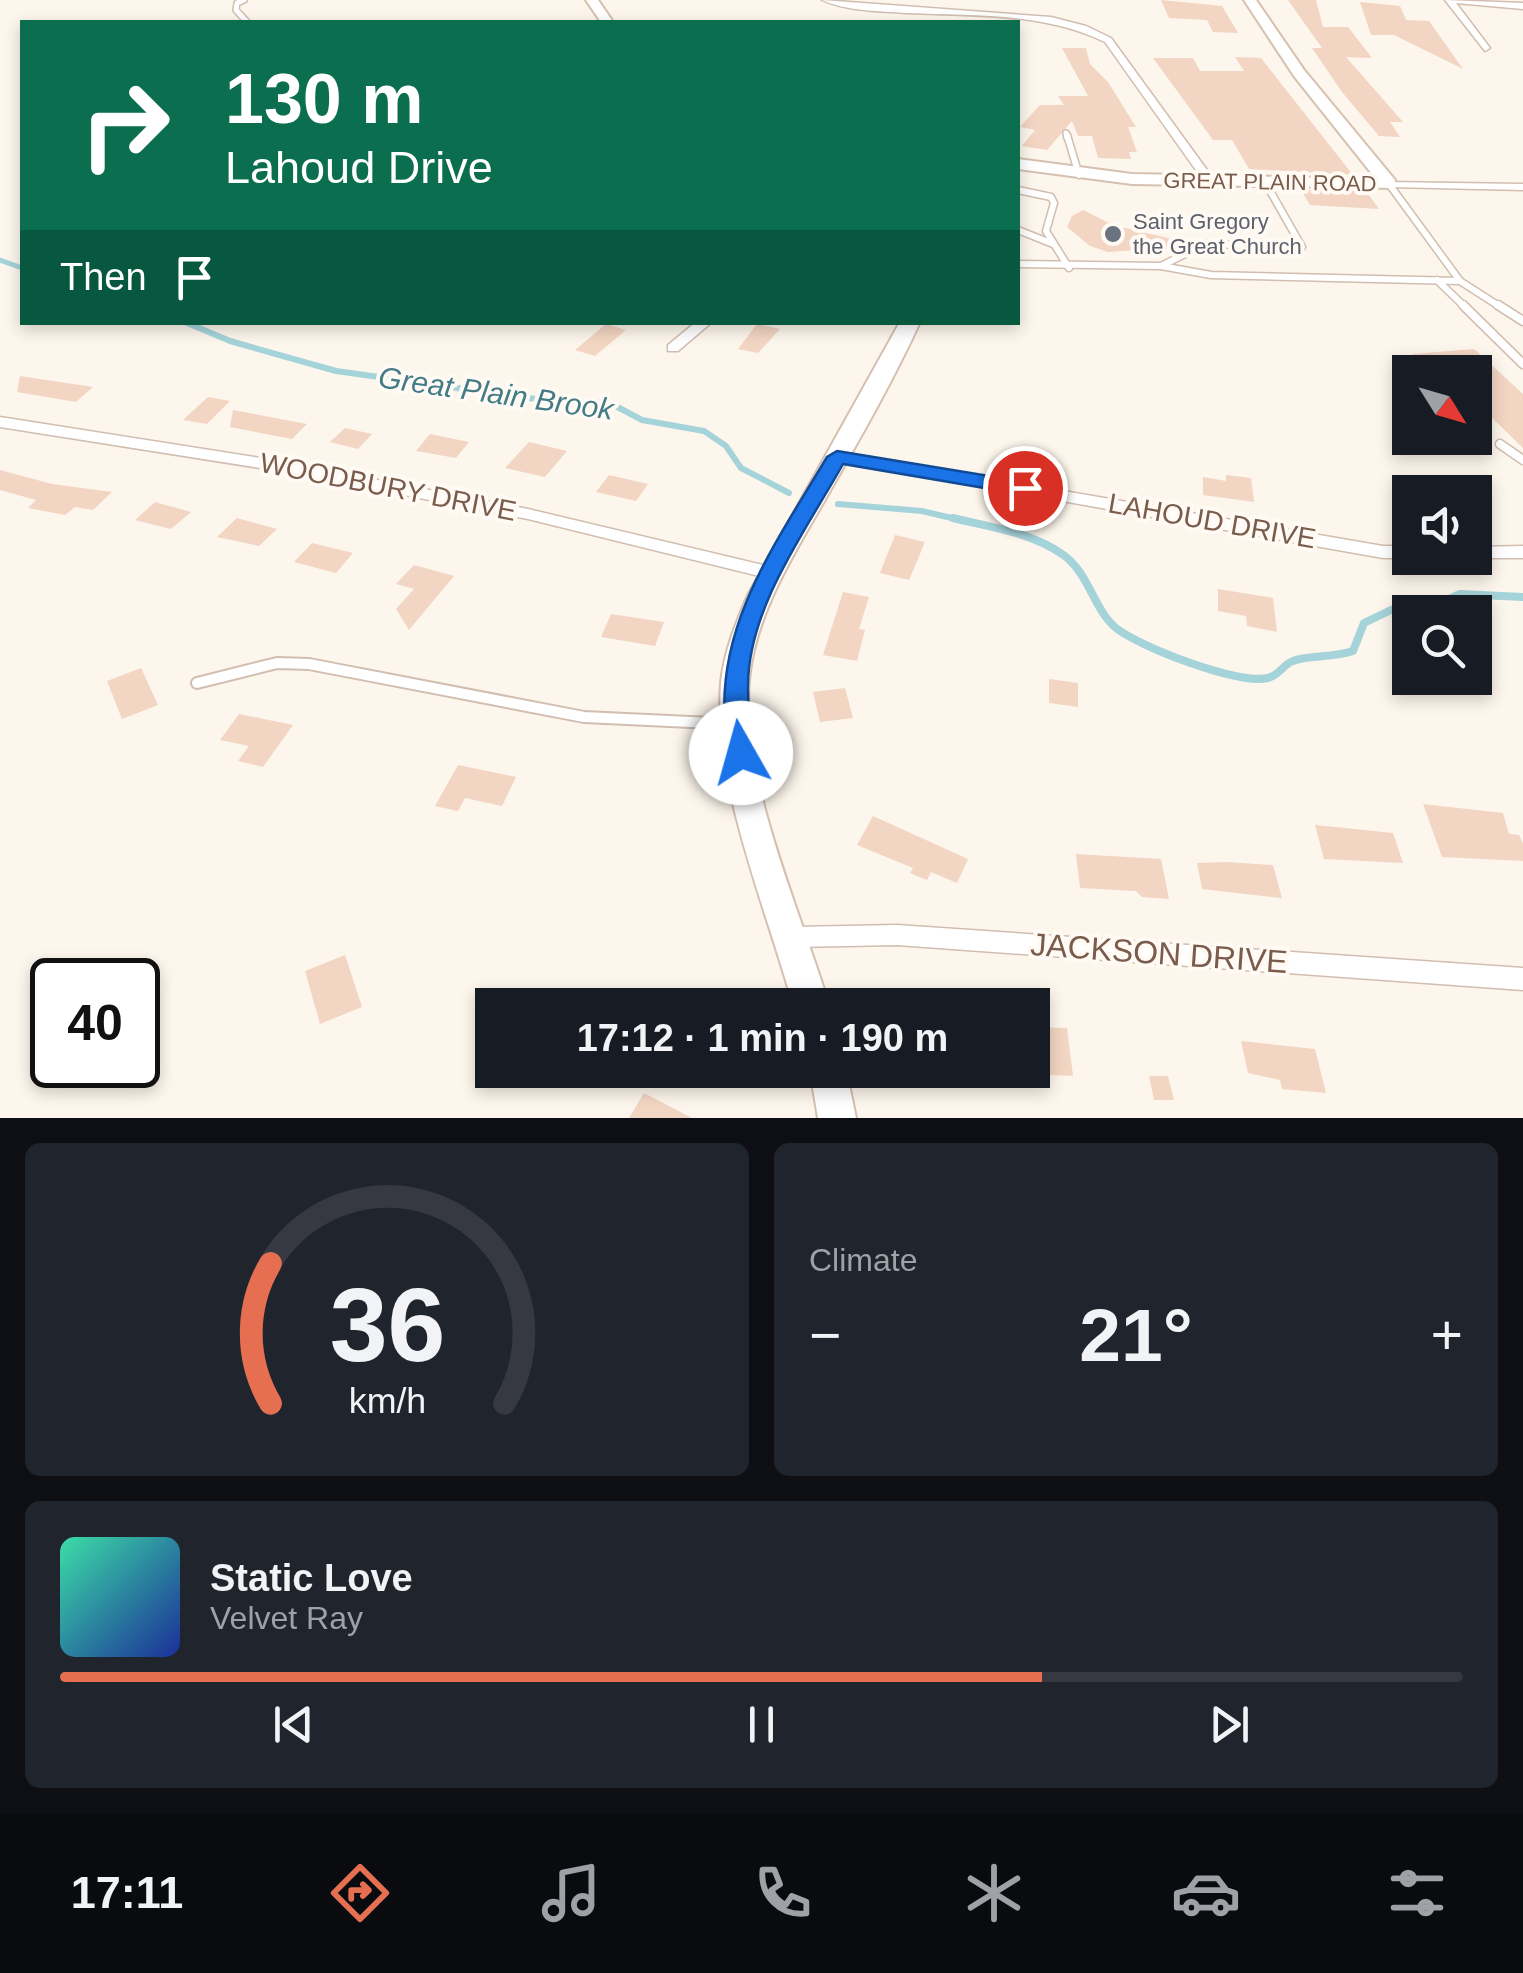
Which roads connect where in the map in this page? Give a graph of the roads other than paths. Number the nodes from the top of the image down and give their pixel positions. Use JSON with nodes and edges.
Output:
{"nodes":[{"id":1,"x":244,"y":0,"type":"edge"},
{"id":2,"x":826,"y":0,"type":"edge"},
{"id":3,"x":1012,"y":0,"type":"edge"},
{"id":4,"x":1250,"y":0,"type":"edge"},
{"id":5,"x":1449,"y":0,"type":"edge"},
{"id":6,"x":1523,"y":6,"type":"edge"},
{"id":7,"x":1015,"y":19,"type":"edge"},
{"id":8,"x":245,"y":20,"type":"edge"},
{"id":9,"x":1485,"y":48,"type":"dead end"},
{"id":10,"x":1066,"y":133,"type":"dead end"},
{"id":11,"x":1020,"y":164,"type":"edge"},
{"id":12,"x":1079,"y":175,"type":"junction"},
{"id":13,"x":1209,"y":182,"type":"junction"},
{"id":14,"x":1265,"y":182,"type":"junction"},
{"id":15,"x":1389,"y":184,"type":"junction"},
{"id":16,"x":1523,"y":187,"type":"edge"},
{"id":17,"x":1020,"y":190,"type":"edge"},
{"id":18,"x":1020,"y":231,"type":"edge"},
{"id":19,"x":1053,"y":244,"type":"junction"},
{"id":20,"x":1020,"y":264,"type":"edge"},
{"id":21,"x":1161,"y":266,"type":"junction"},
{"id":22,"x":1069,"y":268,"type":"junction"},
{"id":23,"x":1436,"y":280,"type":"junction"},
{"id":24,"x":1460,"y":281,"type":"junction"},
{"id":25,"x":1523,"y":321,"type":"edge"},
{"id":26,"x":701,"y":325,"type":"edge"},
{"id":27,"x":908,"y":325,"type":"edge"},
{"id":28,"x":673,"y":348,"type":"dead end"},
{"id":29,"x":1523,"y":364,"type":"edge"},
{"id":30,"x":0,"y":422,"type":"edge"},
{"id":31,"x":1500,"y":444,"type":"dead end"},
{"id":32,"x":837,"y":457,"type":"junction"},
{"id":33,"x":1523,"y":460,"type":"edge"},
{"id":34,"x":1392,"y":552,"type":"edge"},
{"id":35,"x":1523,"y":552,"type":"edge"},
{"id":36,"x":1492,"y":553,"type":"edge"},
{"id":37,"x":771,"y":573,"type":"junction"},
{"id":38,"x":196,"y":683,"type":"dead end"},
{"id":39,"x":736,"y":724,"type":"junction"},
{"id":40,"x":794,"y":937,"type":"junction"},
{"id":41,"x":1523,"y":979,"type":"edge"},
{"id":42,"x":808,"y":988,"type":"edge"},
{"id":43,"x":831,"y":1088,"type":"edge"},
{"id":44,"x":837,"y":1118,"type":"edge"}],
"edges":[{"from":1,"to":8,"type":"lane"},
{"from":2,"to":7,"type":"street"},
{"from":3,"to":7,"type":"street"},
{"from":4,"to":15,"type":"street"},
{"from":5,"to":6,"type":"street"},
{"from":5,"to":9,"type":"street"},
{"from":7,"to":13,"type":"street"},
{"from":10,"to":12,"type":"lane"},
{"from":11,"to":12,"type":"street","name":"GREAT PLAIN ROAD"},
{"from":12,"to":13,"type":"street","name":"GREAT PLAIN ROAD"},
{"from":13,"to":14,"type":"street","name":"GREAT PLAIN ROAD"},
{"from":14,"to":15,"type":"street","name":"GREAT PLAIN ROAD"},
{"from":14,"to":21,"type":"lane"},
{"from":15,"to":16,"type":"street","name":"GREAT PLAIN ROAD"},
{"from":15,"to":24,"type":"lane"},
{"from":17,"to":19,"type":"lane"},
{"from":18,"to":19,"type":"lane"},
{"from":19,"to":22,"type":"lane"},
{"from":20,"to":22,"type":"lane"},
{"from":21,"to":22,"type":"lane"},
{"from":21,"to":23,"type":"lane"},
{"from":23,"to":24,"type":"lane"},
{"from":23,"to":29,"type":"lane"},
{"from":24,"to":25,"type":"lane"},
{"from":26,"to":28,"type":"street"},
{"from":27,"to":32,"type":"street"},
{"from":30,"to":37,"type":"street","name":"WOODBURY DRIVE"},
{"from":31,"to":33,"type":"lane"},
{"from":32,"to":34,"type":"street","name":"LAHOUD DRIVE"},
{"from":32,"to":37,"type":"street"},
{"from":35,"to":36,"type":"street"},
{"from":37,"to":39,"type":"street"},
{"from":38,"to":39,"type":"lane"},
{"from":39,"to":40,"type":"street"},
{"from":40,"to":41,"type":"street","name":"JACKSON DRIVE"},
{"from":40,"to":42,"type":"street"},
{"from":43,"to":44,"type":"street"}]}
